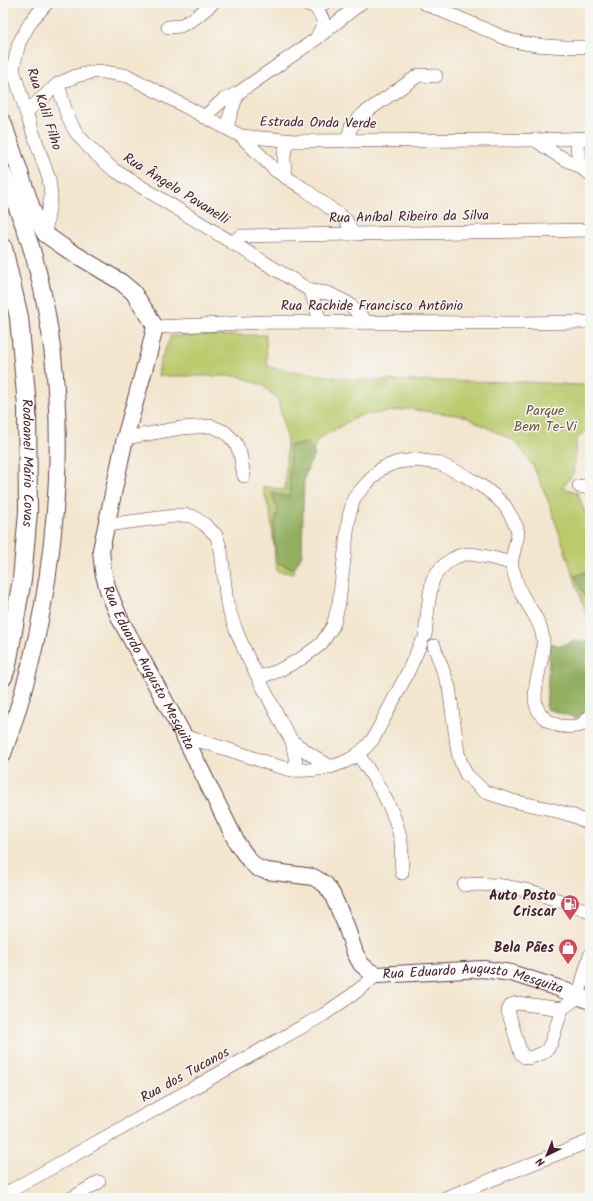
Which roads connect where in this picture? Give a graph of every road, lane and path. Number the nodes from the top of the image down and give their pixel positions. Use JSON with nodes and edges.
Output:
{"nodes":[{"id":1,"x":47,"y":3,"type":"edge"},
{"id":2,"x":212,"y":3,"type":"edge"},
{"id":3,"x":301,"y":3,"type":"edge"},
{"id":4,"x":361,"y":3,"type":"edge"},
{"id":5,"x":424,"y":3,"type":"edge"},
{"id":6,"x":320,"y":4,"type":"edge"},
{"id":7,"x":168,"y":27,"type":"dead end"},
{"id":8,"x":316,"y":39,"type":"junction"},
{"id":9,"x":590,"y":46,"type":"edge"},
{"id":10,"x":436,"y":76,"type":"dead end"},
{"id":11,"x":58,"y":84,"type":"junction"},
{"id":12,"x":238,"y":93,"type":"junction"},
{"id":13,"x":26,"y":112,"type":"junction"},
{"id":14,"x":204,"y":117,"type":"junction"},
{"id":15,"x":3,"y":122,"type":"edge"},
{"id":16,"x":227,"y":128,"type":"junction"},
{"id":17,"x":241,"y":136,"type":"junction"},
{"id":18,"x":585,"y":138,"type":"edge"},
{"id":19,"x":536,"y":140,"type":"junction"},
{"id":20,"x":288,"y":141,"type":"junction"},
{"id":21,"x":346,"y":141,"type":"junction"},
{"id":22,"x":585,"y":170,"type":"edge"},
{"id":23,"x":3,"y":173,"type":"edge"},
{"id":24,"x":286,"y":177,"type":"junction"},
{"id":25,"x":590,"y":230,"type":"edge"},
{"id":26,"x":45,"y":234,"type":"junction"},
{"id":27,"x":352,"y":234,"type":"junction"},
{"id":28,"x":232,"y":243,"type":"junction"},
{"id":29,"x":3,"y":248,"type":"edge"},
{"id":30,"x":311,"y":291,"type":"junction"},
{"id":31,"x":320,"y":322,"type":"junction"},
{"id":32,"x":367,"y":322,"type":"junction"},
{"id":33,"x":590,"y":322,"type":"edge"},
{"id":34,"x":155,"y":327,"type":"junction"},
{"id":35,"x":125,"y":438,"type":"junction"},
{"id":36,"x":244,"y":476,"type":"dead end"},
{"id":37,"x":106,"y":525,"type":"junction"},
{"id":38,"x":511,"y":563,"type":"junction"},
{"id":39,"x":426,"y":642,"type":"junction"},
{"id":40,"x":3,"y":677,"type":"edge"},
{"id":41,"x":259,"y":677,"type":"junction"},
{"id":42,"x":587,"y":724,"type":"edge"},
{"id":43,"x":184,"y":736,"type":"junction"},
{"id":44,"x":292,"y":740,"type":"junction"},
{"id":45,"x":3,"y":754,"type":"edge"},
{"id":46,"x":358,"y":754,"type":"junction"},
{"id":47,"x":330,"y":767,"type":"junction"},
{"id":48,"x":294,"y":770,"type":"junction"},
{"id":49,"x":590,"y":824,"type":"edge"},
{"id":50,"x":402,"y":873,"type":"dead end"},
{"id":51,"x":464,"y":885,"type":"dead end"},
{"id":52,"x":590,"y":912,"type":"edge"},
{"id":53,"x":590,"y":955,"type":"edge"},
{"id":54,"x":377,"y":975,"type":"junction"},
{"id":55,"x":584,"y":999,"type":"edge"},
{"id":56,"x":562,"y":1009,"type":"junction"},
{"id":57,"x":590,"y":1141,"type":"edge"},
{"id":58,"x":99,"y":1182,"type":"dead end"},
{"id":59,"x":3,"y":1195,"type":"edge"},
{"id":60,"x":72,"y":1198,"type":"edge"},
{"id":61,"x":445,"y":1198,"type":"edge"}],
"edges":[{"from":1,"to":13,"type":"street","name":"Rua Kalil Filho"},
{"from":2,"to":7,"type":"street"},
{"from":3,"to":6,"type":"street"},
{"from":4,"to":8,"type":"street"},
{"from":5,"to":9,"type":"street"},
{"from":6,"to":8,"type":"street"},
{"from":8,"to":12,"type":"street"},
{"from":10,"to":21,"type":"street"},
{"from":11,"to":13,"type":"street","name":"Estrada Onda Verde"},
{"from":11,"to":14,"type":"street","name":"Estrada Onda Verde"},
{"from":11,"to":28,"type":"street","name":"Rua Ângelo Pavanelli"},
{"from":12,"to":14,"type":"street"},
{"from":12,"to":16,"type":"street"},
{"from":13,"to":26,"type":"street","name":"Rua Kalil Filho"},
{"from":14,"to":16,"type":"street","name":"Estrada Onda Verde"},
{"from":15,"to":26,"type":"main road"},
{"from":16,"to":17,"type":"street","name":"Estrada Onda Verde"},
{"from":17,"to":20,"type":"street","name":"Estrada Onda Verde"},
{"from":17,"to":24,"type":"street"},
{"from":18,"to":19,"type":"street","name":"Estrada Onda Verde"},
{"from":18,"to":22,"type":"street"},
{"from":19,"to":21,"type":"street","name":"Estrada Onda Verde"},
{"from":19,"to":22,"type":"street"},
{"from":20,"to":21,"type":"street","name":"Estrada Onda Verde"},
{"from":20,"to":24,"type":"street"},
{"from":23,"to":45,"type":"main road"},
{"from":24,"to":27,"type":"street"},
{"from":25,"to":27,"type":"street","name":"Rua Aníbal Ribeiro da Silva"},
{"from":26,"to":34,"type":"main road"},
{"from":27,"to":28,"type":"street","name":"Rua Aníbal Ribeiro da Silva"},
{"from":28,"to":30,"type":"street","name":"Rua Ângelo Pavanelli"},
{"from":29,"to":40,"type":"highway","name":"Rodoanel Mário Covas"},
{"from":30,"to":31,"type":"street"},
{"from":30,"to":32,"type":"street","name":"Rua Ângelo Pavanelli"},
{"from":31,"to":32,"type":"street","name":"Rua Rachide Francisco Antônio"},
{"from":31,"to":34,"type":"street","name":"Rua Rachide Francisco Antônio"},
{"from":32,"to":33,"type":"street","name":"Rua Rachide Francisco Antônio"},
{"from":34,"to":35,"type":"main road","name":"Rua Eduardo Augusto Mesquita"},
{"from":35,"to":36,"type":"street"},
{"from":35,"to":37,"type":"main road","name":"Rua Eduardo Augusto Mesquita"},
{"from":37,"to":41,"type":"street"},
{"from":37,"to":43,"type":"main road","name":"Rua Eduardo Augusto Mesquita"},
{"from":38,"to":39,"type":"street"},
{"from":38,"to":41,"type":"street"},
{"from":38,"to":42,"type":"street"},
{"from":39,"to":46,"type":"street"},
{"from":39,"to":49,"type":"street"},
{"from":41,"to":44,"type":"street"},
{"from":43,"to":48,"type":"street"},
{"from":43,"to":54,"type":"main road","name":"Rua Eduardo Augusto Mesquita"},
{"from":44,"to":47,"type":"street"},
{"from":44,"to":48,"type":"street"},
{"from":46,"to":47,"type":"street"},
{"from":46,"to":50,"type":"street"},
{"from":47,"to":48,"type":"street"},
{"from":51,"to":52,"type":"street"},
{"from":53,"to":55,"type":"street"},
{"from":54,"to":55,"type":"main road","name":"Rua Eduardo Augusto Mesquita"},
{"from":54,"to":59,"type":"street","name":"Rua dos Tucanos"},
{"from":55,"to":56,"type":"street"},
{"from":56,"to":56,"type":"street"},
{"from":57,"to":61,"type":"street"},
{"from":58,"to":60,"type":"street"}]}
